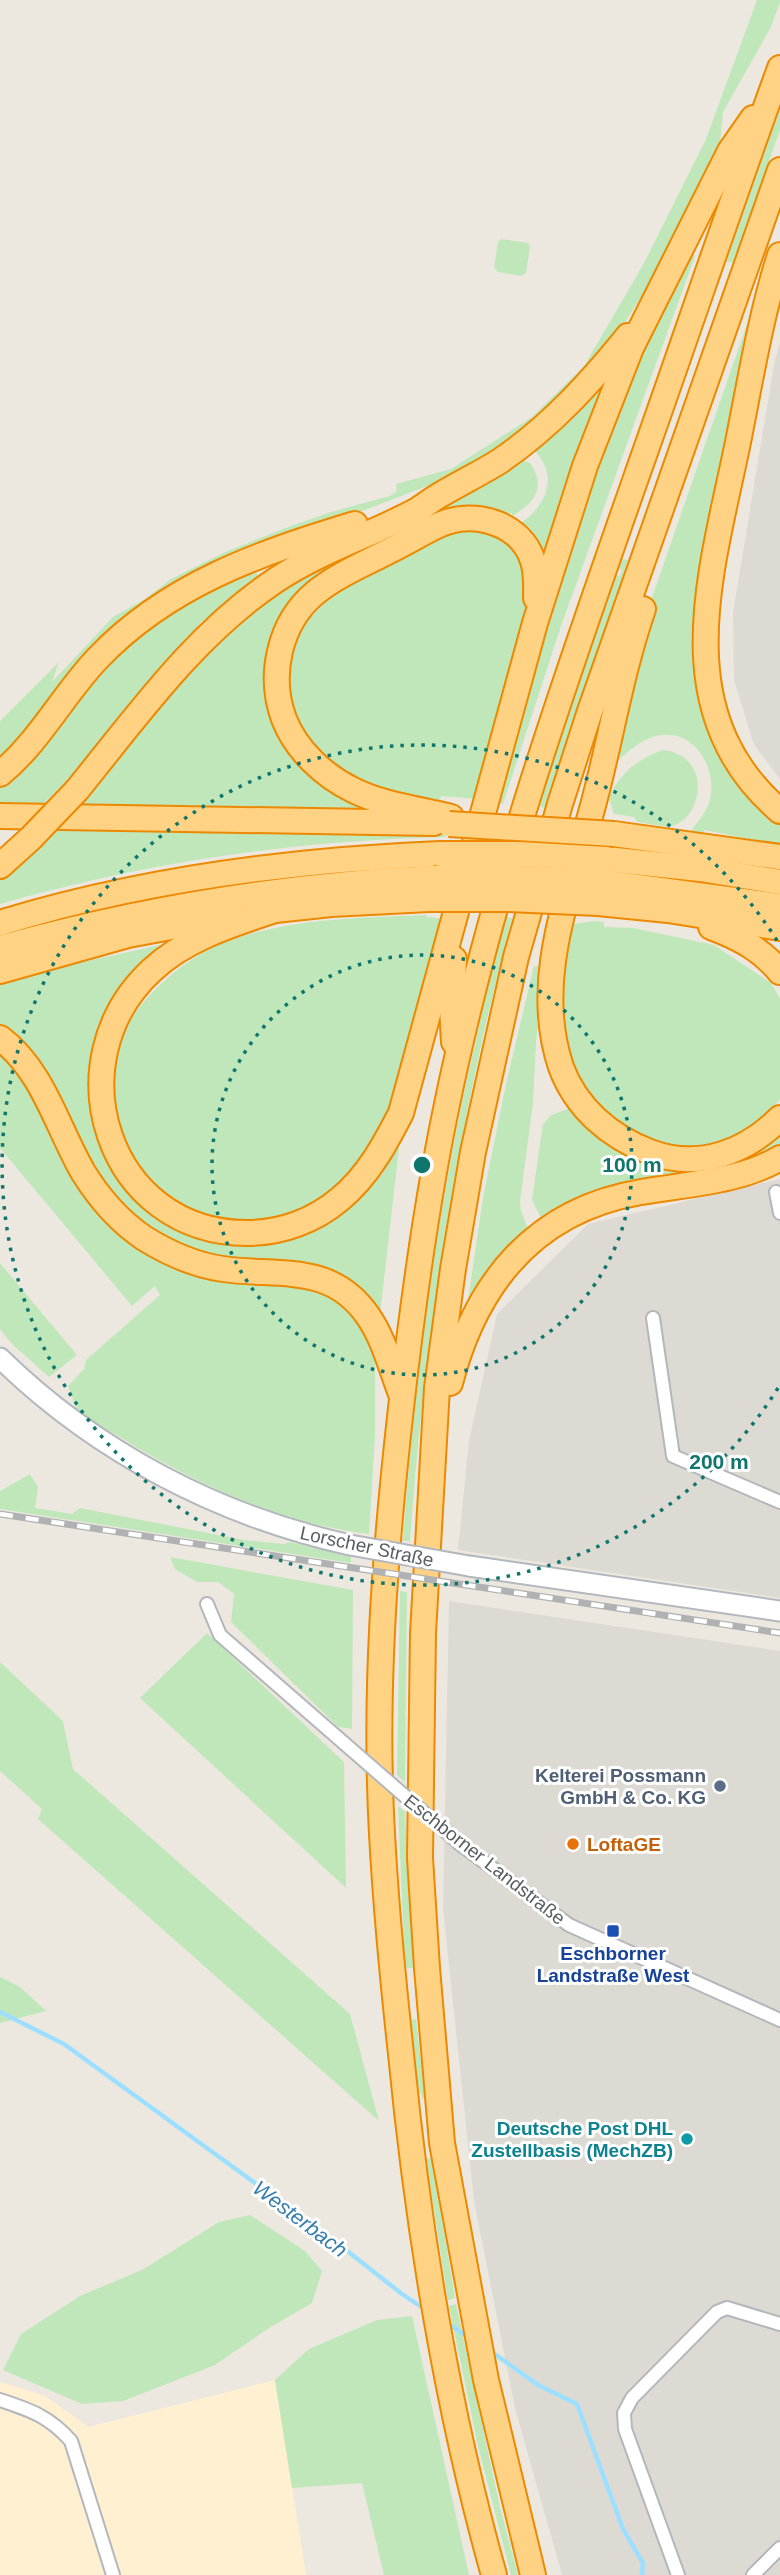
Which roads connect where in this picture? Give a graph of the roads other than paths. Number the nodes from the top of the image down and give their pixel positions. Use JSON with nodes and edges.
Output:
{"nodes":[{"id":1,"x":780,"y":68,"type":"edge"},
{"id":2,"x":772,"y":91,"type":"junction"},
{"id":3,"x":780,"y":170,"type":"edge"},
{"id":4,"x":780,"y":219,"type":"edge"},
{"id":5,"x":780,"y":255,"type":"edge"},
{"id":6,"x":651,"y":308,"type":"junction"},
{"id":7,"x":439,"y":495,"type":"junction"},
{"id":8,"x":535,"y":623,"type":"junction"},
{"id":9,"x":0,"y":774,"type":"edge"},
{"id":10,"x":780,"y":811,"type":"edge"},
{"id":11,"x":0,"y":816,"type":"edge"},
{"id":12,"x":450,"y":820,"type":"junction"},
{"id":13,"x":780,"y":857,"type":"edge"},
{"id":14,"x":0,"y":866,"type":"edge"},
{"id":15,"x":602,"y":882,"type":"junction"},
{"id":16,"x":780,"y":882,"type":"edge"},
{"id":17,"x":431,"y":889,"type":"junction"},
{"id":18,"x":780,"y":906,"type":"edge"},
{"id":19,"x":281,"y":908,"type":"junction"},
{"id":20,"x":668,"y":910,"type":"junction"},
{"id":21,"x":456,"y":919,"type":"junction"},
{"id":22,"x":0,"y":923,"type":"edge"},
{"id":23,"x":780,"y":928,"type":"edge"},
{"id":24,"x":0,"y":948,"type":"edge"},
{"id":25,"x":0,"y":971,"type":"edge"},
{"id":26,"x":780,"y":972,"type":"edge"},
{"id":27,"x":0,"y":1038,"type":"edge"},
{"id":28,"x":456,"y":1067,"type":"junction"},
{"id":29,"x":780,"y":1118,"type":"edge"},
{"id":30,"x":780,"y":1158,"type":"edge"},
{"id":31,"x":776,"y":1192,"type":"dead end"},
{"id":32,"x":780,"y":1213,"type":"edge"},
{"id":33,"x":653,"y":1318,"type":"dead end"},
{"id":34,"x":0,"y":1358,"type":"edge"},
{"id":35,"x":402,"y":1398,"type":"junction"},
{"id":36,"x":434,"y":1462,"type":"junction"},
{"id":37,"x":780,"y":1502,"type":"edge"},
{"id":38,"x":207,"y":1604,"type":"dead end"},
{"id":39,"x":780,"y":1611,"type":"edge"},
{"id":40,"x":780,"y":2020,"type":"edge"},
{"id":41,"x":780,"y":2324,"type":"edge"},
{"id":42,"x":0,"y":2400,"type":"edge"},
{"id":43,"x":780,"y":2548,"type":"edge"},
{"id":44,"x":113,"y":2575,"type":"edge"},
{"id":45,"x":494,"y":2575,"type":"edge"},
{"id":46,"x":533,"y":2575,"type":"edge"},
{"id":47,"x":678,"y":2575,"type":"edge"},
{"id":48,"x":753,"y":2575,"type":"edge"}],
"edges":[{"from":1,"to":2,"type":"highway"},
{"from":2,"to":6,"type":"highway"},
{"from":2,"to":28,"type":"highway"},
{"from":3,"to":36,"type":"highway"},
{"from":4,"to":29,"type":"highway"},
{"from":5,"to":10,"type":"highway"},
{"from":6,"to":7,"type":"highway"},
{"from":6,"to":8,"type":"highway"},
{"from":7,"to":9,"type":"highway"},
{"from":7,"to":14,"type":"highway","bridge":true},
{"from":8,"to":12,"type":"highway"},
{"from":8,"to":21,"type":"highway"},
{"from":11,"to":12,"type":"highway"},
{"from":12,"to":13,"type":"highway","bridge":true},
{"from":15,"to":16,"type":"highway"},
{"from":15,"to":17,"type":"highway","bridge":true},
{"from":15,"to":18,"type":"highway"},
{"from":15,"to":20,"type":"highway"},
{"from":15,"to":22,"type":"highway","bridge":true},
{"from":17,"to":19,"type":"highway"},
{"from":17,"to":24,"type":"highway"},
{"from":19,"to":21,"type":"highway"},
{"from":19,"to":25,"type":"highway"},
{"from":20,"to":23,"type":"highway"},
{"from":20,"to":26,"type":"highway"},
{"from":21,"to":28,"type":"highway"},
{"from":27,"to":35,"type":"highway"},
{"from":28,"to":35,"type":"highway"},
{"from":30,"to":36,"type":"highway"},
{"from":31,"to":32,"type":"street"},
{"from":33,"to":37,"type":"street"},
{"from":34,"to":39,"type":"main road","name":"Lorscher Straße","bridge":true},
{"from":35,"to":45,"type":"highway"},
{"from":36,"to":46,"type":"highway"},
{"from":38,"to":40,"type":"street","name":"Eschborner Landstraße","bridge":true},
{"from":41,"to":47,"type":"street"},
{"from":42,"to":44,"type":"street"},
{"from":43,"to":48,"type":"street"}]}
